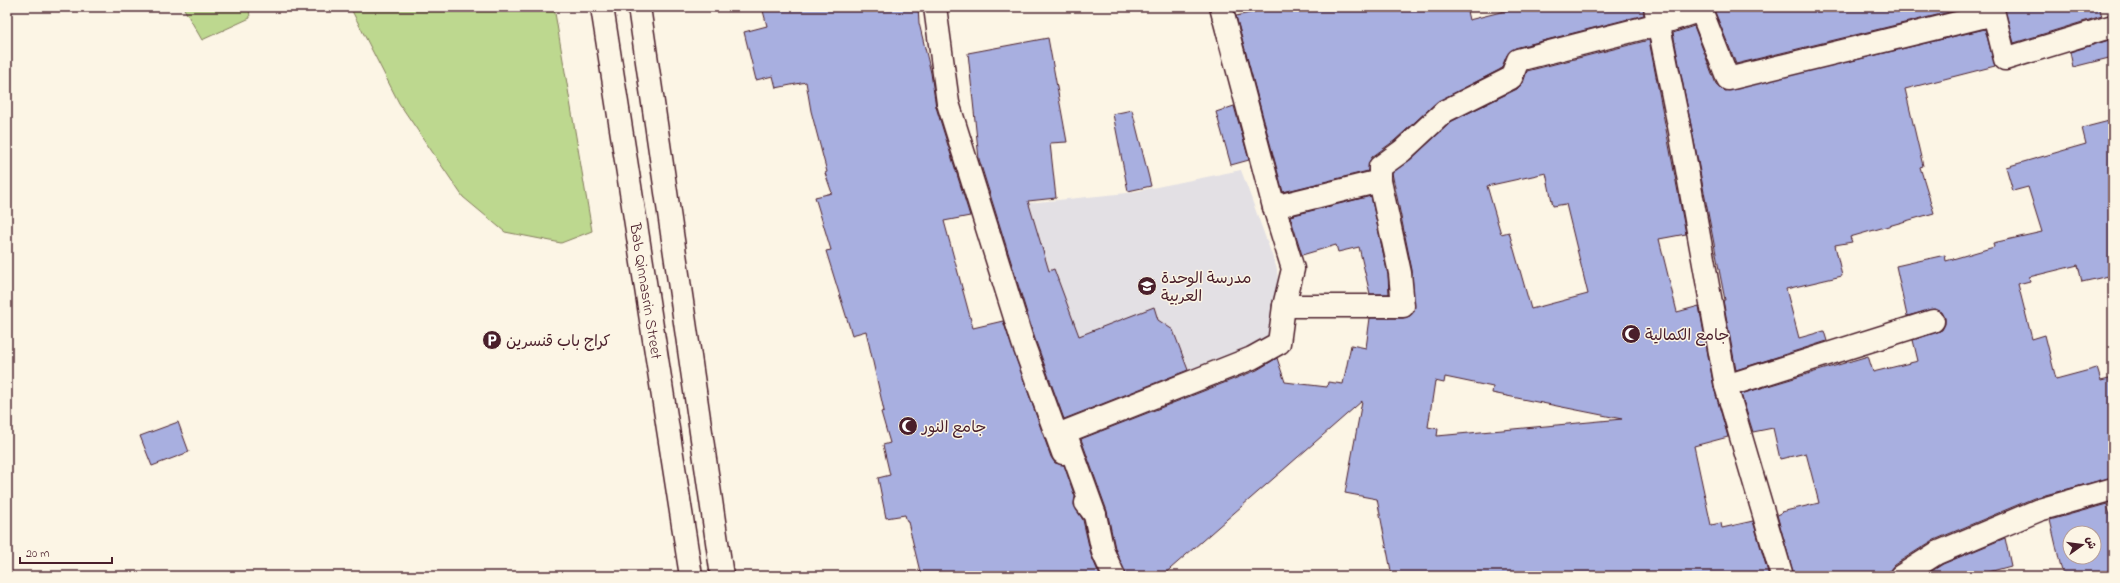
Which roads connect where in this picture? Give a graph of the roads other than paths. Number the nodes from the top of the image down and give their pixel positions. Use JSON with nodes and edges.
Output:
{"nodes":[{"id":1,"x":602,"y":7,"type":"edge"},
{"id":2,"x":640,"y":7,"type":"edge"},
{"id":3,"x":935,"y":7,"type":"edge"},
{"id":4,"x":1221,"y":7,"type":"edge"},
{"id":5,"x":1700,"y":8,"type":"edge"},
{"id":6,"x":1657,"y":15,"type":"edge"},
{"id":7,"x":2113,"y":26,"type":"edge"},
{"id":8,"x":1380,"y":181,"type":"junction"},
{"id":9,"x":1274,"y":207,"type":"junction"},
{"id":10,"x":1284,"y":306,"type":"junction"},
{"id":11,"x":1932,"y":321,"type":"dead end"},
{"id":12,"x":1726,"y":386,"type":"junction"},
{"id":13,"x":2113,"y":488,"type":"edge"},
{"id":14,"x":1095,"y":515,"type":"junction"},
{"id":15,"x":691,"y":576,"type":"edge"},
{"id":16,"x":722,"y":576,"type":"edge"},
{"id":17,"x":1114,"y":576,"type":"edge"},
{"id":18,"x":1782,"y":576,"type":"edge"},
{"id":19,"x":1901,"y":576,"type":"edge"}],
"edges":[{"from":1,"to":15,"type":"street","name":"Bab Qinnasrin Street"},
{"from":2,"to":16,"type":"street","name":"Bab Qinnasrin Street"},
{"from":3,"to":14,"type":"street"},
{"from":4,"to":9,"type":"street"},
{"from":5,"to":6,"type":"street"},
{"from":5,"to":7,"type":"street"},
{"from":6,"to":8,"type":"street"},
{"from":6,"to":12,"type":"street"},
{"from":8,"to":9,"type":"street"},
{"from":8,"to":10,"type":"street"},
{"from":9,"to":10,"type":"street"},
{"from":10,"to":14,"type":"street"},
{"from":11,"to":12,"type":"street"},
{"from":12,"to":18,"type":"street"},
{"from":13,"to":19,"type":"street"},
{"from":14,"to":17,"type":"street"}]}
